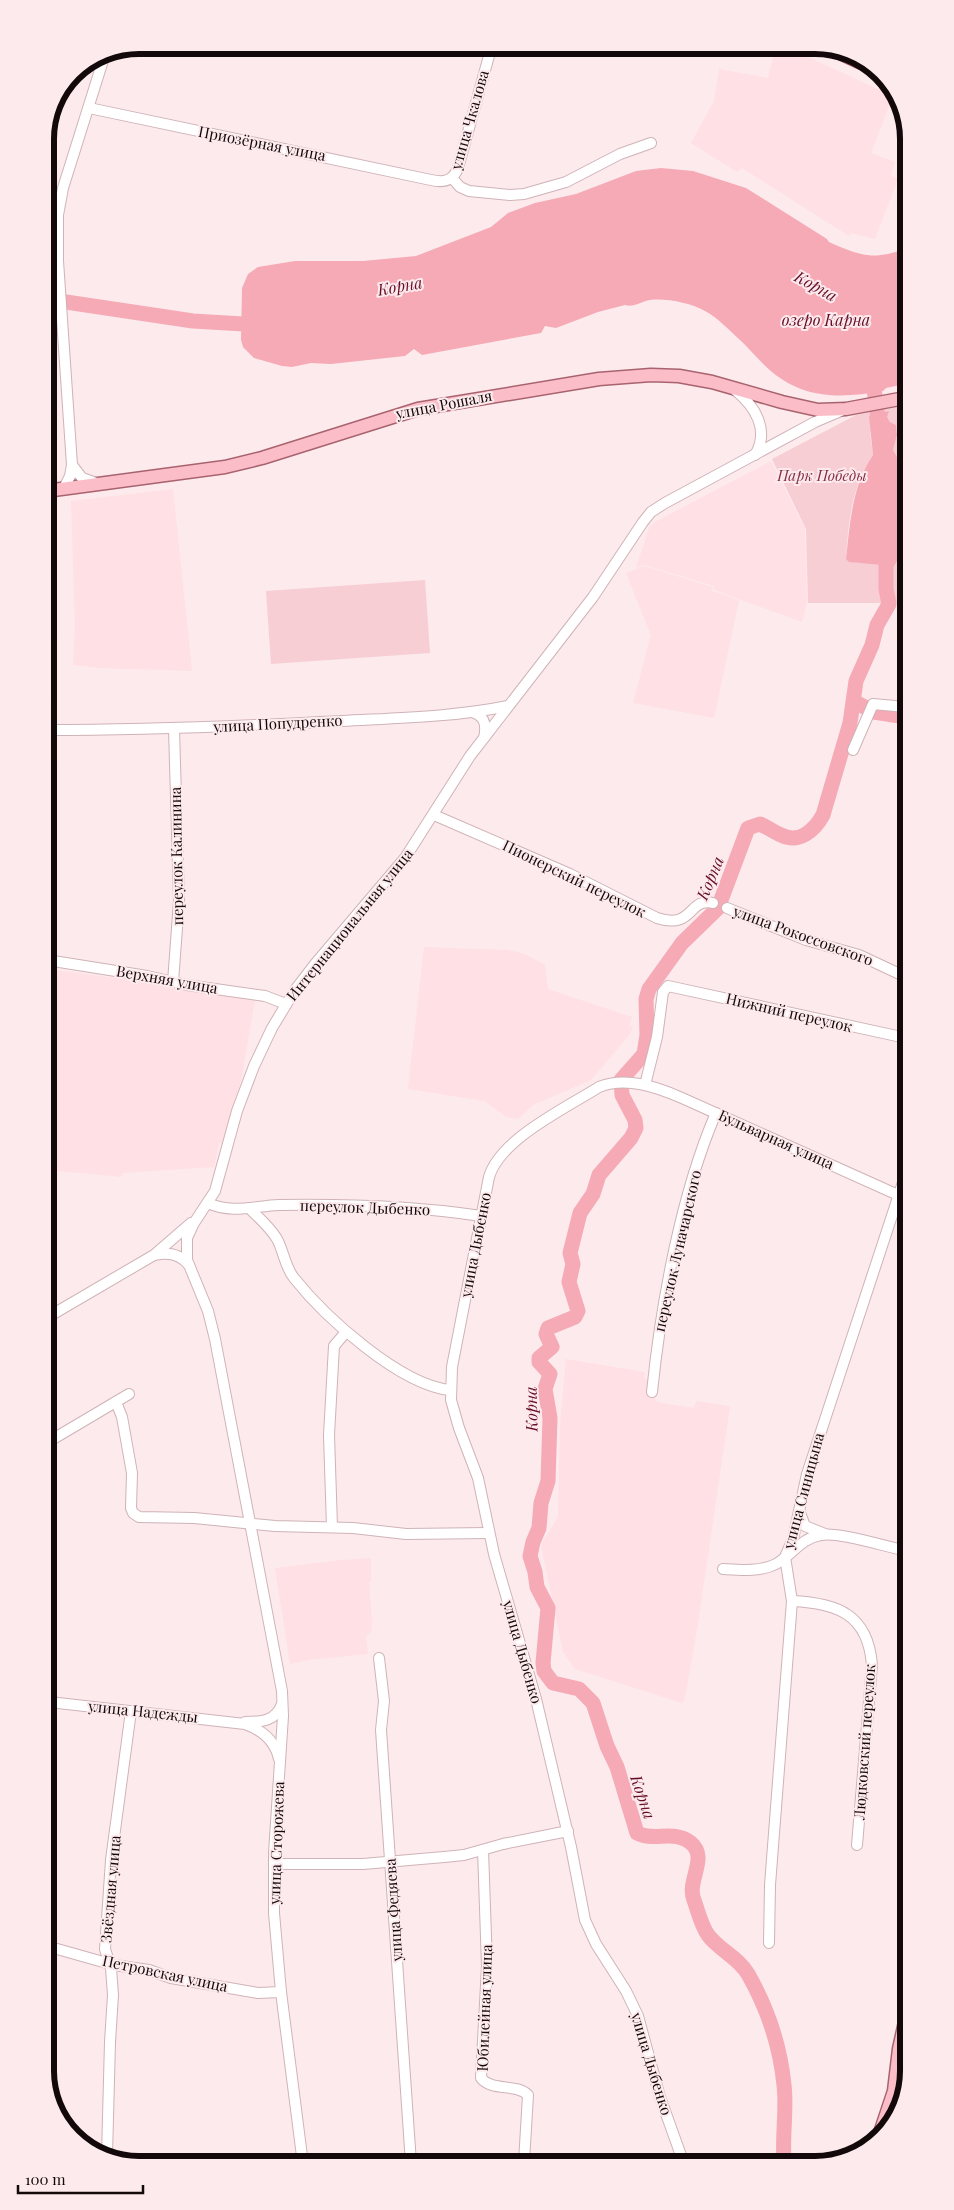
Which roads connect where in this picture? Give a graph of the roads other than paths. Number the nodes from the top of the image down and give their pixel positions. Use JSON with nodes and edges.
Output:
{"nodes":[{"id":1,"x":490,"y":54,"type":"edge"},
{"id":2,"x":103,"y":62,"type":"edge"},
{"id":3,"x":89,"y":108,"type":"junction"},
{"id":4,"x":650,"y":143,"type":"dead end"},
{"id":5,"x":452,"y":178,"type":"junction"},
{"id":6,"x":436,"y":181,"type":"joint"},
{"id":7,"x":730,"y":387,"type":"junction"},
{"id":8,"x":900,"y":398,"type":"edge"},
{"id":9,"x":852,"y":408,"type":"junction"},
{"id":10,"x":755,"y":455,"type":"junction"},
{"id":11,"x":72,"y":465,"type":"junction"},
{"id":12,"x":98,"y":484,"type":"junction"},
{"id":13,"x":64,"y":488,"type":"junction"},
{"id":14,"x":54,"y":490,"type":"edge"},
{"id":15,"x":508,"y":706,"type":"junction"},
{"id":16,"x":900,"y":706,"type":"edge"},
{"id":17,"x":466,"y":712,"type":"junction"},
{"id":18,"x":174,"y":729,"type":"junction"},
{"id":19,"x":54,"y":730,"type":"edge"},
{"id":20,"x":483,"y":739,"type":"junction"},
{"id":21,"x":853,"y":750,"type":"dead end"},
{"id":22,"x":434,"y":815,"type":"junction"},
{"id":23,"x":713,"y":903,"type":"dead end"},
{"id":24,"x":727,"y":908,"type":"dead end"},
{"id":25,"x":54,"y":961,"type":"edge"},
{"id":26,"x":900,"y":974,"type":"edge"},
{"id":27,"x":174,"y":982,"type":"junction"},
{"id":28,"x":286,"y":1004,"type":"junction"},
{"id":29,"x":900,"y":1037,"type":"edge"},
{"id":30,"x":645,"y":1085,"type":"junction"},
{"id":31,"x":716,"y":1113,"type":"junction"},
{"id":32,"x":517,"y":1139,"type":"joint"},
{"id":33,"x":900,"y":1196,"type":"edge"},
{"id":34,"x":208,"y":1203,"type":"junction"},
{"id":35,"x":900,"y":1203,"type":"edge"},
{"id":36,"x":249,"y":1208,"type":"junction"},
{"id":37,"x":200,"y":1214,"type":"junction"},
{"id":38,"x":481,"y":1216,"type":"junction"},
{"id":39,"x":186,"y":1247,"type":"joint"},
{"id":40,"x":154,"y":1255,"type":"junction"},
{"id":41,"x":189,"y":1265,"type":"junction"},
{"id":42,"x":54,"y":1313,"type":"edge"},
{"id":43,"x":346,"y":1332,"type":"junction"},
{"id":44,"x":450,"y":1390,"type":"junction"},
{"id":45,"x":652,"y":1392,"type":"dead end"},
{"id":46,"x":129,"y":1394,"type":"dead end"},
{"id":47,"x":116,"y":1402,"type":"junction"},
{"id":48,"x":54,"y":1438,"type":"edge"},
{"id":49,"x":799,"y":1510,"type":"junction"},
{"id":50,"x":251,"y":1524,"type":"junction"},
{"id":51,"x":332,"y":1527,"type":"junction"},
{"id":52,"x":489,"y":1533,"type":"junction"},
{"id":53,"x":827,"y":1534,"type":"junction"},
{"id":54,"x":900,"y":1549,"type":"edge"},
{"id":55,"x":785,"y":1557,"type":"junction"},
{"id":56,"x":723,"y":1569,"type":"dead end"},
{"id":57,"x":792,"y":1601,"type":"junction"},
{"id":58,"x":379,"y":1658,"type":"dead end"},
{"id":59,"x":283,"y":1701,"type":"junction"},
{"id":60,"x":54,"y":1703,"type":"edge"},
{"id":61,"x":131,"y":1711,"type":"junction"},
{"id":62,"x":237,"y":1722,"type":"junction"},
{"id":63,"x":280,"y":1766,"type":"junction"},
{"id":64,"x":568,"y":1831,"type":"junction"},
{"id":65,"x":857,"y":1845,"type":"dead end"},
{"id":66,"x":483,"y":1850,"type":"junction"},
{"id":67,"x":391,"y":1862,"type":"junction"},
{"id":68,"x":274,"y":1864,"type":"junction"},
{"id":69,"x":769,"y":1943,"type":"dead end"},
{"id":70,"x":54,"y":1948,"type":"edge"},
{"id":71,"x":110,"y":1964,"type":"junction"},
{"id":72,"x":281,"y":1992,"type":"junction"},
{"id":73,"x":900,"y":2044,"type":"edge"},
{"id":74,"x":884,"y":2122,"type":"edge"},
{"id":75,"x":107,"y":2150,"type":"edge"},
{"id":76,"x":302,"y":2156,"type":"edge"},
{"id":77,"x":412,"y":2156,"type":"edge"},
{"id":78,"x":524,"y":2156,"type":"edge"},
{"id":79,"x":681,"y":2156,"type":"edge"}],
"edges":[{"from":1,"to":5,"type":"street","name":"улица Чкалова"},
{"from":2,"to":3,"type":"street"},
{"from":3,"to":6,"type":"street","name":"Приозёрная улица"},
{"from":3,"to":11,"type":"street"},
{"from":4,"to":5,"type":"street"},
{"from":5,"to":6,"type":"street","name":"улица Чкалова"},
{"from":7,"to":9,"type":"main road","name":"улица Рошаля"},
{"from":7,"to":10,"type":"street"},
{"from":7,"to":12,"type":"main road","name":"улица Рошаля"},
{"from":8,"to":9,"type":"main road","name":"улица Рошаля"},
{"from":9,"to":10,"type":"street","name":"Интернациональная улица"},
{"from":10,"to":15,"type":"street","name":"Интернациональная улица"},
{"from":11,"to":12,"type":"street"},
{"from":11,"to":13,"type":"street"},
{"from":12,"to":13,"type":"main road","name":"улица Рошаля"},
{"from":13,"to":14,"type":"main road","name":"улица Рошаля"},
{"from":15,"to":17,"type":"street","name":"улица Попудренко"},
{"from":15,"to":20,"type":"street","name":"Интернациональная улица"},
{"from":16,"to":21,"type":"street"},
{"from":17,"to":18,"type":"street","name":"улица Попудренко"},
{"from":17,"to":20,"type":"street"},
{"from":18,"to":19,"type":"street","name":"улица Попудренко"},
{"from":18,"to":27,"type":"street","name":"переулок Калинина"},
{"from":20,"to":22,"type":"street","name":"Интернациональная улица"},
{"from":22,"to":23,"type":"street","name":"Пионерский переулок"},
{"from":22,"to":28,"type":"street","name":"Интернациональная улица"},
{"from":24,"to":26,"type":"street","name":"улица Рокоссовского"},
{"from":25,"to":27,"type":"street","name":"Верхняя улица"},
{"from":27,"to":28,"type":"street","name":"Верхняя улица"},
{"from":28,"to":34,"type":"street","name":"Интернациональная улица"},
{"from":29,"to":30,"type":"street","name":"Нижний переулок"},
{"from":30,"to":31,"type":"street","name":"Бульварная улица"},
{"from":30,"to":32,"type":"street","name":"Бульварная улица"},
{"from":31,"to":33,"type":"street","name":"Бульварная улица"},
{"from":31,"to":45,"type":"street","name":"переулок Луначарского"},
{"from":32,"to":38,"type":"street","name":"улица Дыбенко"},
{"from":34,"to":36,"type":"street","name":"переулок Дыбенко"},
{"from":34,"to":37,"type":"street","name":"Интернациональная улица"},
{"from":35,"to":49,"type":"street","name":"улица Синицына"},
{"from":36,"to":38,"type":"street","name":"переулок Дыбенко"},
{"from":36,"to":43,"type":"street"},
{"from":37,"to":39,"type":"street","name":"Интернациональная улица"},
{"from":37,"to":40,"type":"street","name":"Интернациональная улица"},
{"from":38,"to":44,"type":"street","name":"улица Дыбенко"},
{"from":39,"to":41,"type":"street","name":"улица Сторожева"},
{"from":40,"to":41,"type":"street"},
{"from":40,"to":42,"type":"street","name":"Интернациональная улица"},
{"from":41,"to":50,"type":"street","name":"улица Сторожева"},
{"from":43,"to":44,"type":"street"},
{"from":43,"to":51,"type":"street"},
{"from":44,"to":52,"type":"street","name":"улица Дыбенко"},
{"from":46,"to":47,"type":"street"},
{"from":47,"to":48,"type":"street"},
{"from":47,"to":50,"type":"street"},
{"from":49,"to":53,"type":"street"},
{"from":49,"to":55,"type":"street","name":"улица Синицына"},
{"from":50,"to":51,"type":"street"},
{"from":50,"to":59,"type":"street","name":"улица Сторожева"},
{"from":51,"to":52,"type":"street"},
{"from":52,"to":64,"type":"street","name":"улица Дыбенко"},
{"from":53,"to":54,"type":"street"},
{"from":53,"to":55,"type":"street"},
{"from":55,"to":56,"type":"street"},
{"from":55,"to":57,"type":"street","name":"улица Синицына"},
{"from":57,"to":65,"type":"street","name":"Людковский переулок"},
{"from":57,"to":69,"type":"street","name":"улица Синицына"},
{"from":58,"to":67,"type":"street","name":"улица Федяева"},
{"from":59,"to":62,"type":"street","name":"улица Надежды"},
{"from":59,"to":63,"type":"street","name":"улица Сторожева"},
{"from":60,"to":61,"type":"street","name":"улица Надежды"},
{"from":61,"to":62,"type":"street","name":"улица Надежды"},
{"from":61,"to":71,"type":"street","name":"Звёздная улица"},
{"from":62,"to":63,"type":"street","name":"улица Надежды"},
{"from":63,"to":68,"type":"street","name":"улица Сторожева"},
{"from":64,"to":66,"type":"street"},
{"from":64,"to":79,"type":"street","name":"улица Дыбенко"},
{"from":66,"to":67,"type":"street"},
{"from":66,"to":78,"type":"street","name":"Юбилейная улица"},
{"from":67,"to":68,"type":"street"},
{"from":67,"to":77,"type":"street","name":"улица Федяева"},
{"from":68,"to":72,"type":"street","name":"улица Сторожева"},
{"from":70,"to":71,"type":"street","name":"Петровская улица"},
{"from":71,"to":72,"type":"street","name":"Петровская улица"},
{"from":71,"to":75,"type":"street","name":"Звёздная улица"},
{"from":72,"to":76,"type":"street","name":"улица Сторожева"},
{"from":73,"to":74,"type":"main road"}]}
